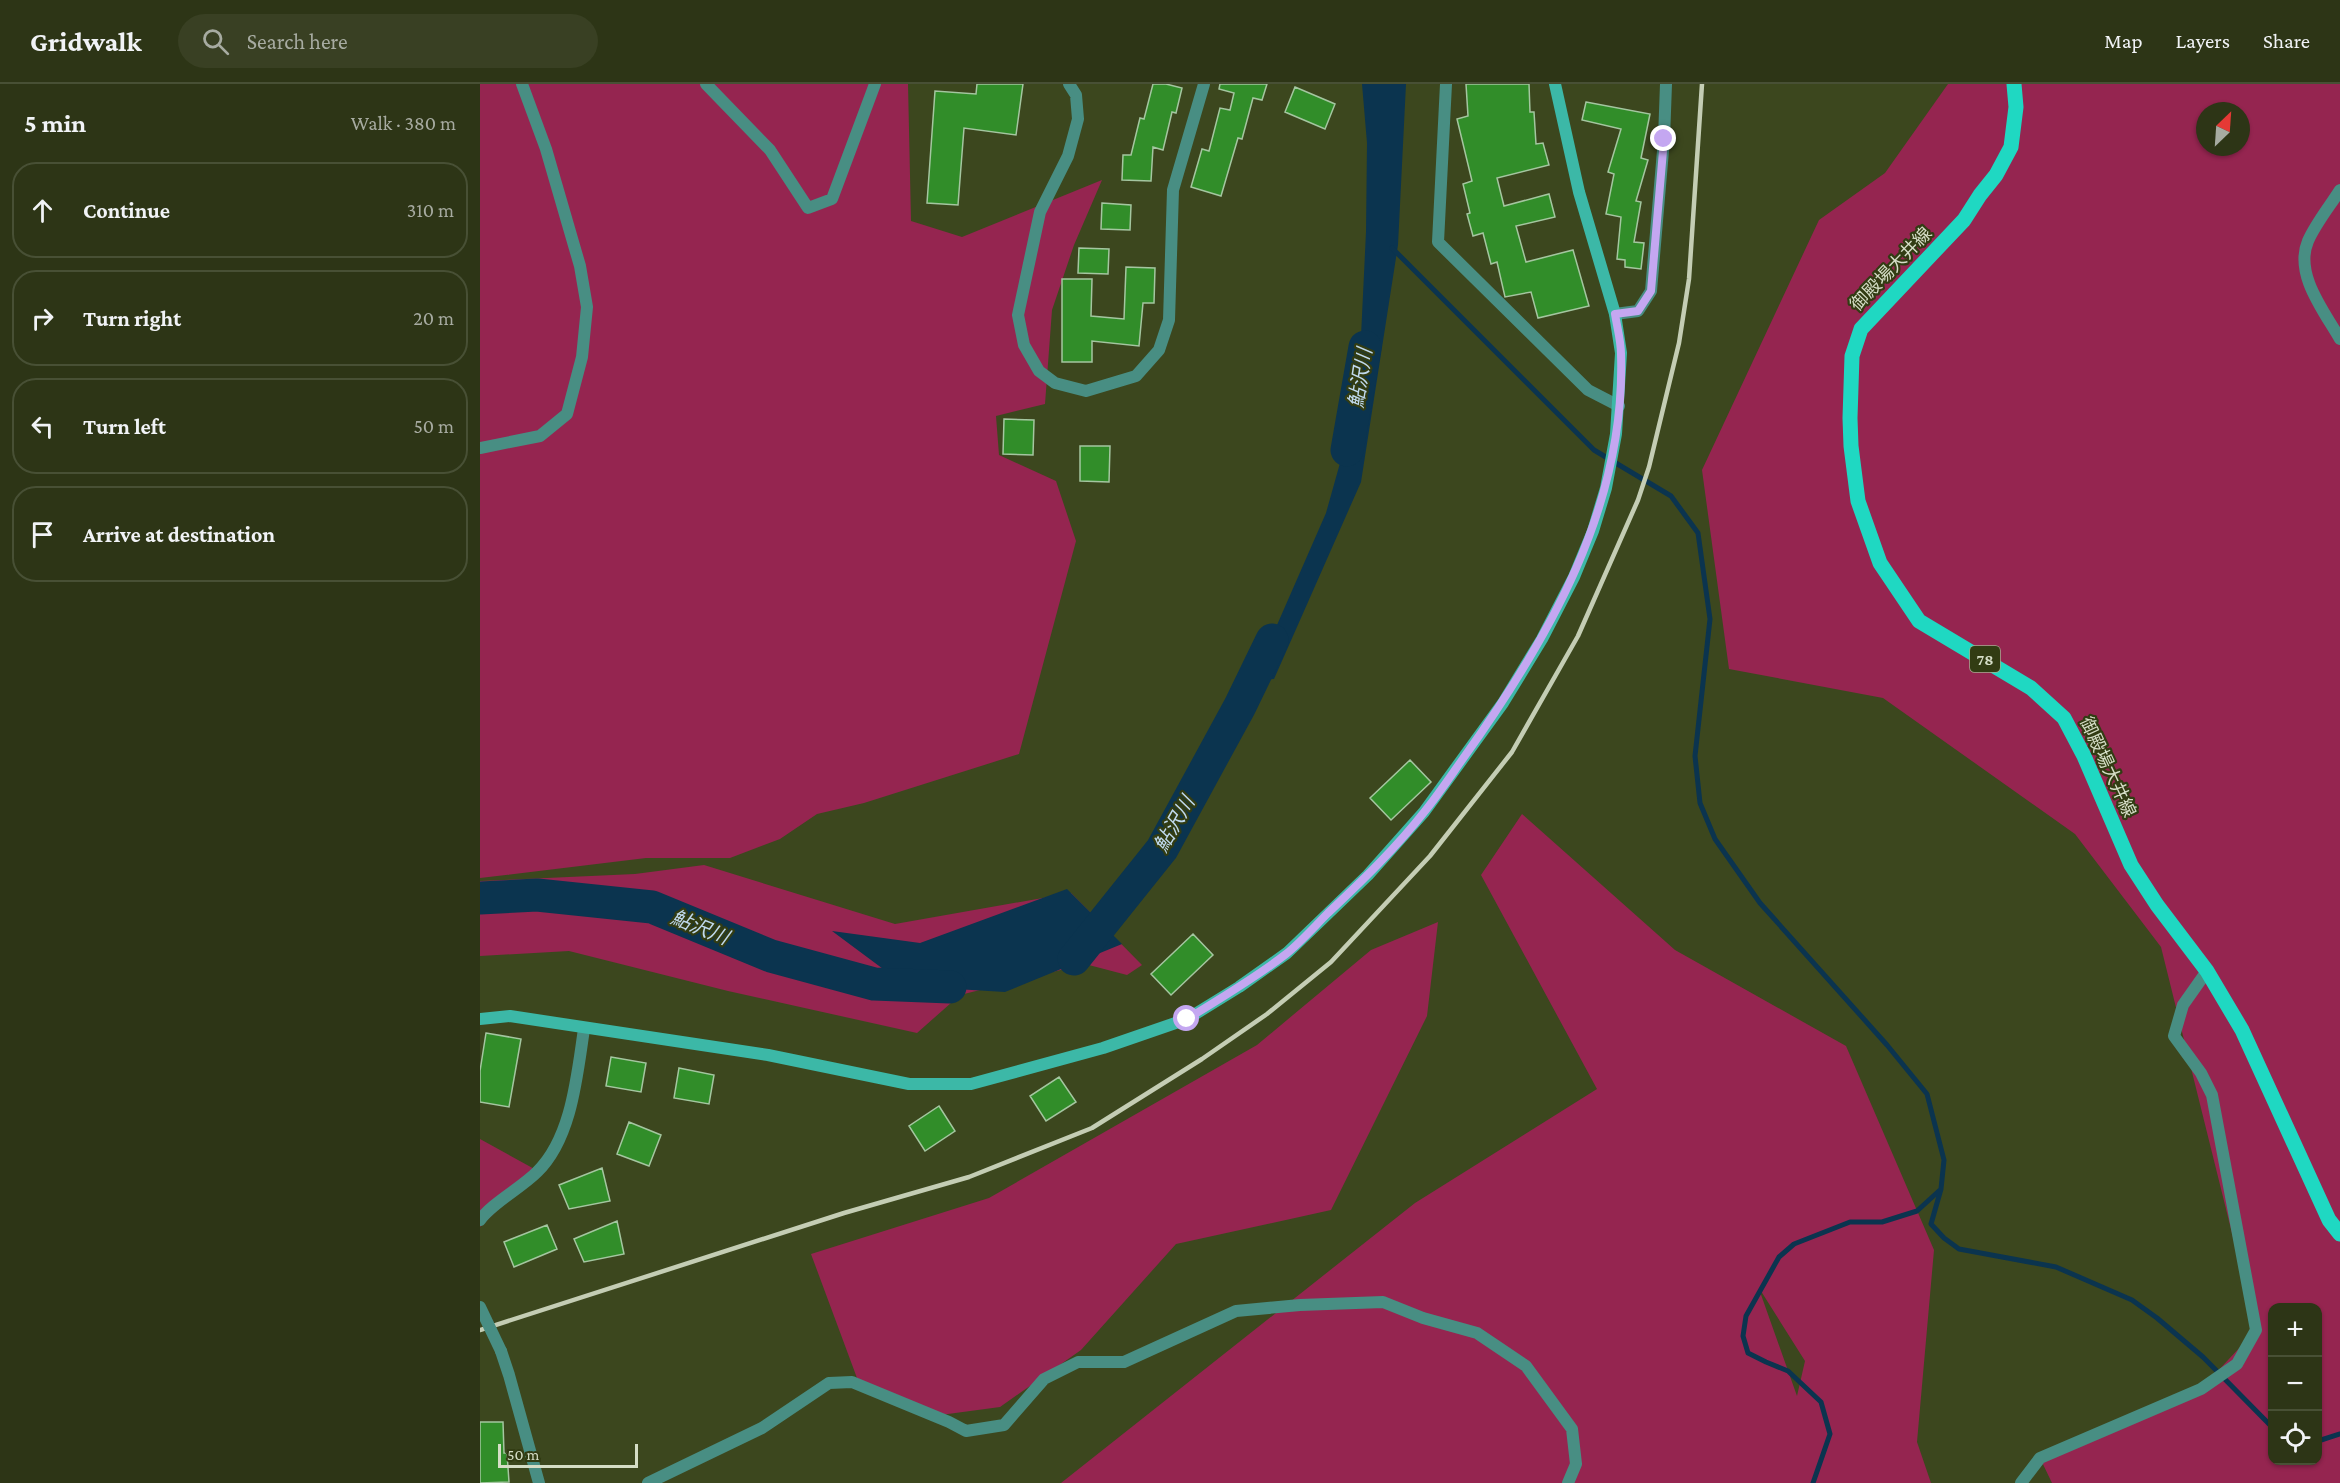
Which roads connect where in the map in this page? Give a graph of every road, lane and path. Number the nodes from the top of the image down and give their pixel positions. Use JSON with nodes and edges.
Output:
{"nodes":[{"id":1,"x":522,"y":84,"type":"edge"},
{"id":2,"x":706,"y":84,"type":"edge"},
{"id":3,"x":875,"y":84,"type":"edge"},
{"id":4,"x":1069,"y":84,"type":"edge"},
{"id":5,"x":1204,"y":84,"type":"edge"},
{"id":6,"x":1446,"y":84,"type":"edge"},
{"id":7,"x":1555,"y":84,"type":"edge"},
{"id":8,"x":1666,"y":84,"type":"edge"},
{"id":9,"x":2014,"y":84,"type":"edge"},
{"id":10,"x":2340,"y":190,"type":"edge"},
{"id":11,"x":1615,"y":314,"type":"junction"},
{"id":12,"x":2340,"y":339,"type":"edge"},
{"id":13,"x":1619,"y":406,"type":"junction"},
{"id":14,"x":480,"y":448,"type":"edge"},
{"id":15,"x":2207,"y":971,"type":"junction"},
{"id":16,"x":480,"y":1019,"type":"edge"},
{"id":17,"x":584,"y":1029,"type":"junction"},
{"id":18,"x":480,"y":1220,"type":"edge"},
{"id":19,"x":2340,"y":1234,"type":"edge"},
{"id":20,"x":480,"y":1307,"type":"edge"},
{"id":21,"x":538,"y":1483,"type":"edge"},
{"id":22,"x":648,"y":1483,"type":"edge"},
{"id":23,"x":1568,"y":1483,"type":"edge"},
{"id":24,"x":2021,"y":1483,"type":"edge"}],
"edges":[{"from":1,"to":14,"type":"street"},
{"from":2,"to":3,"type":"street"},
{"from":4,"to":5,"type":"street"},
{"from":6,"to":13,"type":"street"},
{"from":7,"to":11,"type":"street"},
{"from":8,"to":11,"type":"street"},
{"from":9,"to":15,"type":"main road","name":"御殿場大井線","number":"78"},
{"from":10,"to":12,"type":"street"},
{"from":11,"to":13,"type":"street"},
{"from":13,"to":17,"type":"street"},
{"from":15,"to":19,"type":"main road","name":"御殿場大井線","number":"78"},
{"from":15,"to":24,"type":"street"},
{"from":16,"to":17,"type":"street"},
{"from":17,"to":18,"type":"street"},
{"from":20,"to":21,"type":"street","bridge":true},
{"from":22,"to":23,"type":"street"}]}
